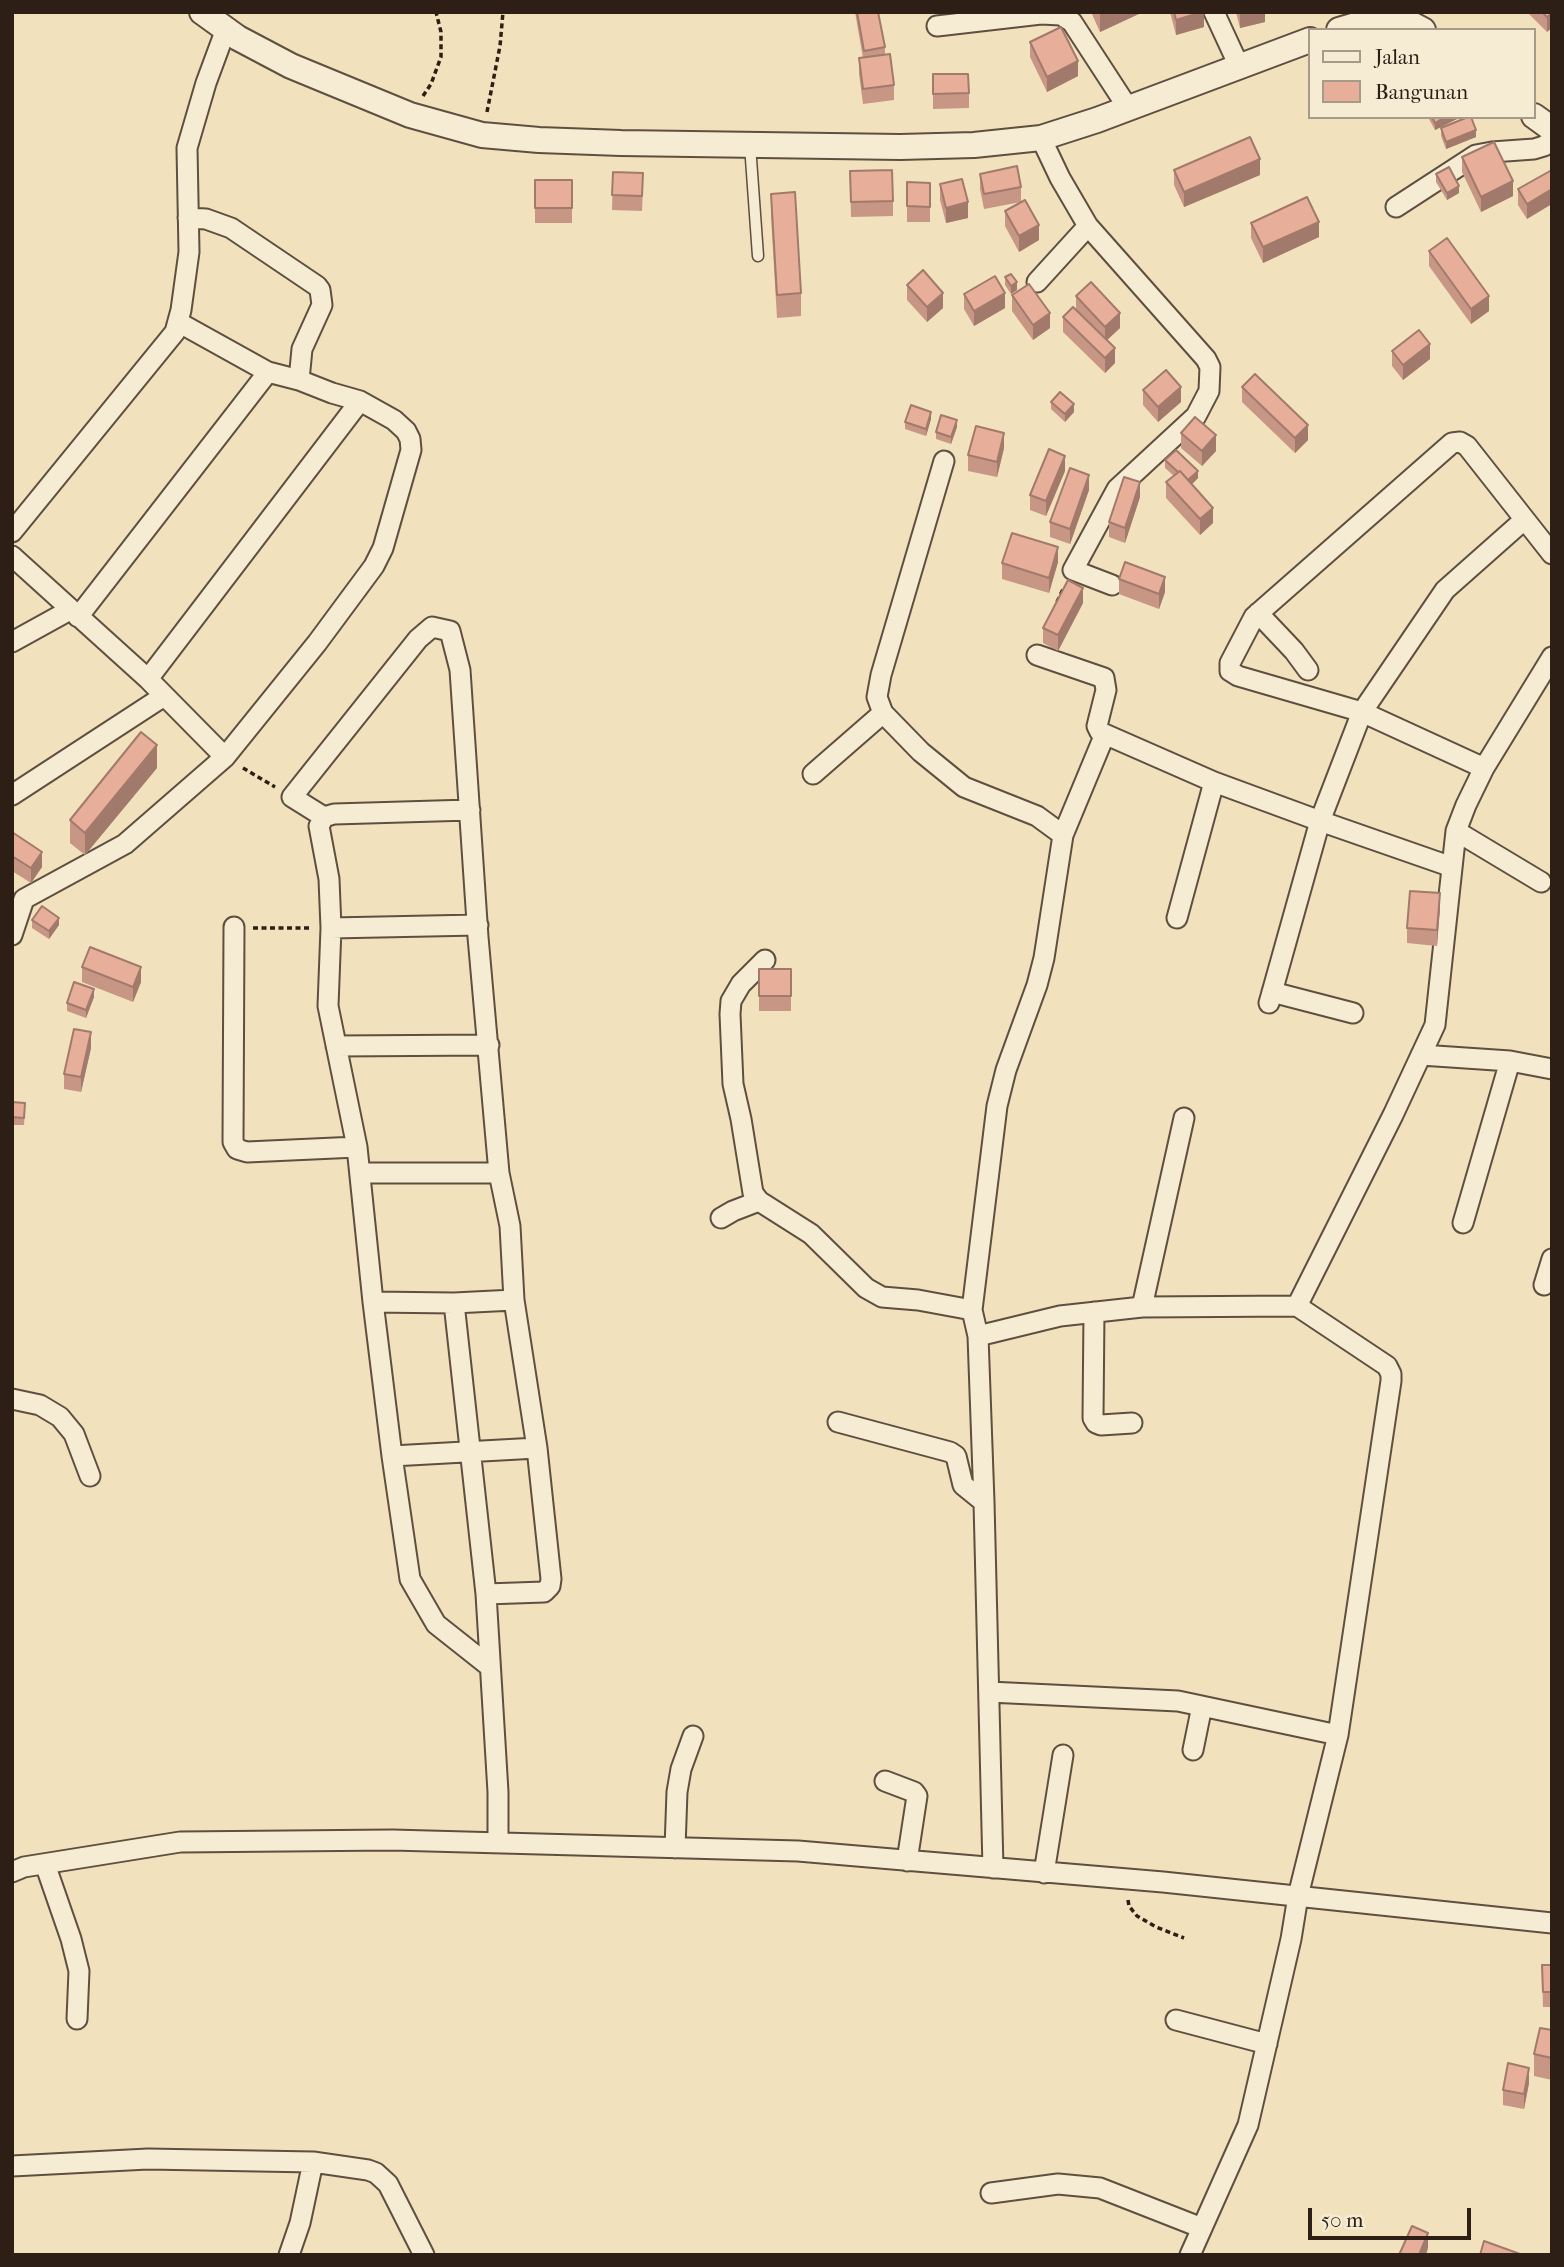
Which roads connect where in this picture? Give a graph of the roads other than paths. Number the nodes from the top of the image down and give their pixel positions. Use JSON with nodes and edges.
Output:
{"nodes":[{"id":1,"x":202,"y":12,"type":"edge"},
{"id":2,"x":1214,"y":12,"type":"edge"},
{"id":3,"x":1409,"y":21,"type":"edge"},
{"id":4,"x":937,"y":26,"type":"dead end"},
{"id":5,"x":1346,"y":28,"type":"edge"},
{"id":6,"x":226,"y":29,"type":"junction"},
{"id":7,"x":1308,"y":41,"type":"edge"},
{"id":8,"x":1239,"y":66,"type":"junction"},
{"id":9,"x":1128,"y":108,"type":"junction"},
{"id":10,"x":1536,"y":117,"type":"edge"},
{"id":11,"x":1552,"y":129,"type":"edge"},
{"id":12,"x":1041,"y":138,"type":"junction"},
{"id":13,"x":1552,"y":140,"type":"edge"},
{"id":14,"x":750,"y":145,"type":"junction"},
{"id":15,"x":1396,"y":207,"type":"dead end"},
{"id":16,"x":188,"y":218,"type":"junction"},
{"id":17,"x":1088,"y":226,"type":"junction"},
{"id":18,"x":758,"y":256,"type":"dead end"},
{"id":19,"x":1037,"y":282,"type":"dead end"},
{"id":20,"x":178,"y":322,"type":"junction"},
{"id":21,"x":268,"y":372,"type":"junction"},
{"id":22,"x":299,"y":380,"type":"junction"},
{"id":23,"x":360,"y":401,"type":"junction"},
{"id":24,"x":944,"y":461,"type":"dead end"},
{"id":25,"x":1524,"y":520,"type":"junction"},
{"id":26,"x":12,"y":532,"type":"edge"},
{"id":27,"x":1552,"y":554,"type":"edge"},
{"id":28,"x":12,"y":556,"type":"edge"},
{"id":29,"x":1112,"y":585,"type":"dead end"},
{"id":30,"x":1258,"y":613,"type":"junction"},
{"id":31,"x":74,"y":614,"type":"junction"},
{"id":32,"x":12,"y":642,"type":"edge"},
{"id":33,"x":1037,"y":655,"type":"dead end"},
{"id":34,"x":1552,"y":657,"type":"edge"},
{"id":35,"x":1308,"y":670,"type":"dead end"},
{"id":36,"x":148,"y":679,"type":"junction"},
{"id":37,"x":164,"y":696,"type":"junction"},
{"id":38,"x":1362,"y":712,"type":"junction"},
{"id":39,"x":883,"y":713,"type":"junction"},
{"id":40,"x":1105,"y":734,"type":"junction"},
{"id":41,"x":225,"y":757,"type":"junction"},
{"id":42,"x":1484,"y":768,"type":"junction"},
{"id":43,"x":813,"y":774,"type":"dead end"},
{"id":44,"x":1214,"y":782,"type":"junction"},
{"id":45,"x":12,"y":795,"type":"edge"},
{"id":46,"x":470,"y":810,"type":"junction"},
{"id":47,"x":324,"y":817,"type":"junction"},
{"id":48,"x":1320,"y":821,"type":"junction"},
{"id":49,"x":1456,"y":831,"type":"junction"},
{"id":50,"x":1063,"y":835,"type":"junction"},
{"id":51,"x":1452,"y":867,"type":"junction"},
{"id":52,"x":1541,"y":882,"type":"dead end"},
{"id":53,"x":16,"y":910,"type":"edge"},
{"id":54,"x":1177,"y":918,"type":"dead end"},
{"id":55,"x":478,"y":925,"type":"junction"},
{"id":56,"x":234,"y":928,"type":"road end"},
{"id":57,"x":331,"y":928,"type":"junction"},
{"id":58,"x":12,"y":936,"type":"edge"},
{"id":59,"x":765,"y":960,"type":"dead end"},
{"id":60,"x":1353,"y":1013,"type":"dead end"},
{"id":61,"x":489,"y":1045,"type":"junction"},
{"id":62,"x":336,"y":1046,"type":"junction"},
{"id":63,"x":1422,"y":1055,"type":"junction"},
{"id":64,"x":1510,"y":1061,"type":"junction"},
{"id":65,"x":1552,"y":1069,"type":"edge"},
{"id":66,"x":1184,"y":1118,"type":"dead end"},
{"id":67,"x":357,"y":1147,"type":"junction"},
{"id":68,"x":360,"y":1173,"type":"junction"},
{"id":69,"x":499,"y":1174,"type":"junction"},
{"id":70,"x":759,"y":1201,"type":"junction"},
{"id":71,"x":721,"y":1218,"type":"dead end"},
{"id":72,"x":1463,"y":1223,"type":"dead end"},
{"id":73,"x":1552,"y":1259,"type":"edge"},
{"id":74,"x":1544,"y":1285,"type":"dead end"},
{"id":75,"x":514,"y":1300,"type":"junction"},
{"id":76,"x":373,"y":1302,"type":"junction"},
{"id":77,"x":454,"y":1303,"type":"junction"},
{"id":78,"x":1297,"y":1306,"type":"junction"},
{"id":79,"x":1142,"y":1307,"type":"junction"},
{"id":80,"x":972,"y":1310,"type":"junction"},
{"id":81,"x":1094,"y":1312,"type":"junction"},
{"id":82,"x":978,"y":1336,"type":"junction"},
{"id":83,"x":12,"y":1399,"type":"edge"},
{"id":84,"x":838,"y":1422,"type":"dead end"},
{"id":85,"x":1132,"y":1423,"type":"dead end"},
{"id":86,"x":537,"y":1448,"type":"junction"},
{"id":87,"x":470,"y":1452,"type":"junction"},
{"id":88,"x":392,"y":1456,"type":"junction"},
{"id":89,"x":90,"y":1476,"type":"dead end"},
{"id":90,"x":984,"y":1502,"type":"junction"},
{"id":91,"x":486,"y":1594,"type":"junction"},
{"id":92,"x":489,"y":1665,"type":"junction"},
{"id":93,"x":989,"y":1692,"type":"junction"},
{"id":94,"x":1202,"y":1706,"type":"junction"},
{"id":95,"x":1338,"y":1735,"type":"junction"},
{"id":96,"x":693,"y":1736,"type":"dead end"},
{"id":97,"x":1193,"y":1750,"type":"dead end"},
{"id":98,"x":1063,"y":1755,"type":"dead end"},
{"id":99,"x":885,"y":1781,"type":"dead end"},
{"id":100,"x":498,"y":1843,"type":"junction"},
{"id":101,"x":676,"y":1848,"type":"junction"},
{"id":102,"x":908,"y":1860,"type":"junction"},
{"id":103,"x":45,"y":1864,"type":"junction"},
{"id":104,"x":993,"y":1868,"type":"junction"},
{"id":105,"x":12,"y":1872,"type":"edge"},
{"id":106,"x":1044,"y":1873,"type":"junction"},
{"id":107,"x":1298,"y":1896,"type":"junction"},
{"id":108,"x":1552,"y":1923,"type":"edge"},
{"id":109,"x":77,"y":2019,"type":"dead end"},
{"id":110,"x":1176,"y":2020,"type":"dead end"},
{"id":111,"x":1266,"y":2044,"type":"junction"},
{"id":112,"x":313,"y":2162,"type":"junction"},
{"id":113,"x":12,"y":2166,"type":"edge"},
{"id":114,"x":991,"y":2193,"type":"dead end"},
{"id":115,"x":1202,"y":2228,"type":"junction"},
{"id":116,"x":289,"y":2255,"type":"edge"},
{"id":117,"x":424,"y":2255,"type":"edge"},
{"id":118,"x":1190,"y":2255,"type":"edge"}],
"edges":[{"from":1,"to":6,"type":"street"},
{"from":2,"to":8,"type":"street"},
{"from":3,"to":5,"type":"street"},
{"from":4,"to":9,"type":"street"},
{"from":6,"to":14,"type":"street"},
{"from":6,"to":16,"type":"street"},
{"from":7,"to":8,"type":"street"},
{"from":8,"to":9,"type":"street"},
{"from":9,"to":12,"type":"street"},
{"from":10,"to":11,"type":"street"},
{"from":12,"to":14,"type":"street"},
{"from":12,"to":17,"type":"street"},
{"from":13,"to":15,"type":"street"},
{"from":14,"to":18,"type":"lane"},
{"from":16,"to":20,"type":"street"},
{"from":16,"to":22,"type":"street"},
{"from":17,"to":19,"type":"street"},
{"from":17,"to":29,"type":"street"},
{"from":20,"to":21,"type":"street"},
{"from":20,"to":26,"type":"street"},
{"from":21,"to":22,"type":"street"},
{"from":21,"to":31,"type":"street"},
{"from":22,"to":23,"type":"street"},
{"from":23,"to":36,"type":"street"},
{"from":23,"to":41,"type":"street"},
{"from":24,"to":39,"type":"street"},
{"from":25,"to":27,"type":"street"},
{"from":25,"to":30,"type":"street"},
{"from":25,"to":38,"type":"street"},
{"from":28,"to":31,"type":"street"},
{"from":30,"to":35,"type":"street"},
{"from":30,"to":38,"type":"street"},
{"from":31,"to":32,"type":"street"},
{"from":31,"to":36,"type":"street"},
{"from":33,"to":40,"type":"street"},
{"from":34,"to":42,"type":"street"},
{"from":36,"to":37,"type":"street"},
{"from":37,"to":41,"type":"street"},
{"from":37,"to":45,"type":"street"},
{"from":38,"to":42,"type":"street"},
{"from":38,"to":48,"type":"street"},
{"from":39,"to":43,"type":"street"},
{"from":39,"to":50,"type":"street"},
{"from":40,"to":44,"type":"street"},
{"from":40,"to":50,"type":"street"},
{"from":41,"to":53,"type":"street"},
{"from":42,"to":49,"type":"street"},
{"from":44,"to":48,"type":"street"},
{"from":44,"to":54,"type":"street"},
{"from":46,"to":47,"type":"street"},
{"from":46,"to":47,"type":"street"},
{"from":46,"to":55,"type":"street"},
{"from":47,"to":57,"type":"street"},
{"from":48,"to":51,"type":"street"},
{"from":48,"to":60,"type":"street"},
{"from":49,"to":51,"type":"street"},
{"from":49,"to":52,"type":"street"},
{"from":50,"to":80,"type":"street"},
{"from":51,"to":63,"type":"street"},
{"from":53,"to":58,"type":"street"},
{"from":55,"to":57,"type":"street"},
{"from":55,"to":61,"type":"street"},
{"from":56,"to":67,"type":"street"},
{"from":57,"to":62,"type":"street"},
{"from":59,"to":70,"type":"street"},
{"from":61,"to":62,"type":"street"},
{"from":61,"to":69,"type":"street"},
{"from":62,"to":67,"type":"street"},
{"from":63,"to":64,"type":"street"},
{"from":63,"to":78,"type":"street"},
{"from":64,"to":65,"type":"street"},
{"from":64,"to":72,"type":"street"},
{"from":66,"to":79,"type":"street"},
{"from":67,"to":68,"type":"street"},
{"from":68,"to":69,"type":"street"},
{"from":68,"to":76,"type":"street"},
{"from":69,"to":75,"type":"street"},
{"from":70,"to":71,"type":"street"},
{"from":70,"to":80,"type":"street"},
{"from":73,"to":74,"type":"street"},
{"from":75,"to":77,"type":"street"},
{"from":75,"to":86,"type":"street"},
{"from":76,"to":77,"type":"street"},
{"from":76,"to":88,"type":"street"},
{"from":77,"to":87,"type":"street"},
{"from":78,"to":79,"type":"street"},
{"from":78,"to":95,"type":"street"},
{"from":79,"to":81,"type":"street"},
{"from":80,"to":82,"type":"street"},
{"from":81,"to":82,"type":"street"},
{"from":81,"to":85,"type":"street"},
{"from":82,"to":90,"type":"street"},
{"from":83,"to":89,"type":"street"},
{"from":84,"to":90,"type":"street"},
{"from":86,"to":87,"type":"street"},
{"from":86,"to":91,"type":"street"},
{"from":87,"to":88,"type":"street"},
{"from":87,"to":91,"type":"street"},
{"from":88,"to":92,"type":"street"},
{"from":90,"to":93,"type":"street"},
{"from":91,"to":92,"type":"street"},
{"from":92,"to":100,"type":"street"},
{"from":93,"to":94,"type":"street"},
{"from":93,"to":104,"type":"street"},
{"from":94,"to":95,"type":"street"},
{"from":94,"to":97,"type":"street"},
{"from":95,"to":107,"type":"street"},
{"from":96,"to":101,"type":"street"},
{"from":98,"to":106,"type":"street"},
{"from":99,"to":102,"type":"street"},
{"from":100,"to":101,"type":"street"},
{"from":100,"to":103,"type":"street"},
{"from":101,"to":102,"type":"street"},
{"from":102,"to":104,"type":"street"},
{"from":103,"to":105,"type":"street"},
{"from":103,"to":109,"type":"street"},
{"from":104,"to":106,"type":"street"},
{"from":106,"to":107,"type":"street"},
{"from":107,"to":108,"type":"street"},
{"from":107,"to":111,"type":"street"},
{"from":110,"to":111,"type":"street"},
{"from":111,"to":115,"type":"street"},
{"from":112,"to":113,"type":"street"},
{"from":112,"to":116,"type":"street"},
{"from":112,"to":117,"type":"street"},
{"from":114,"to":115,"type":"street"},
{"from":115,"to":118,"type":"street"}]}
